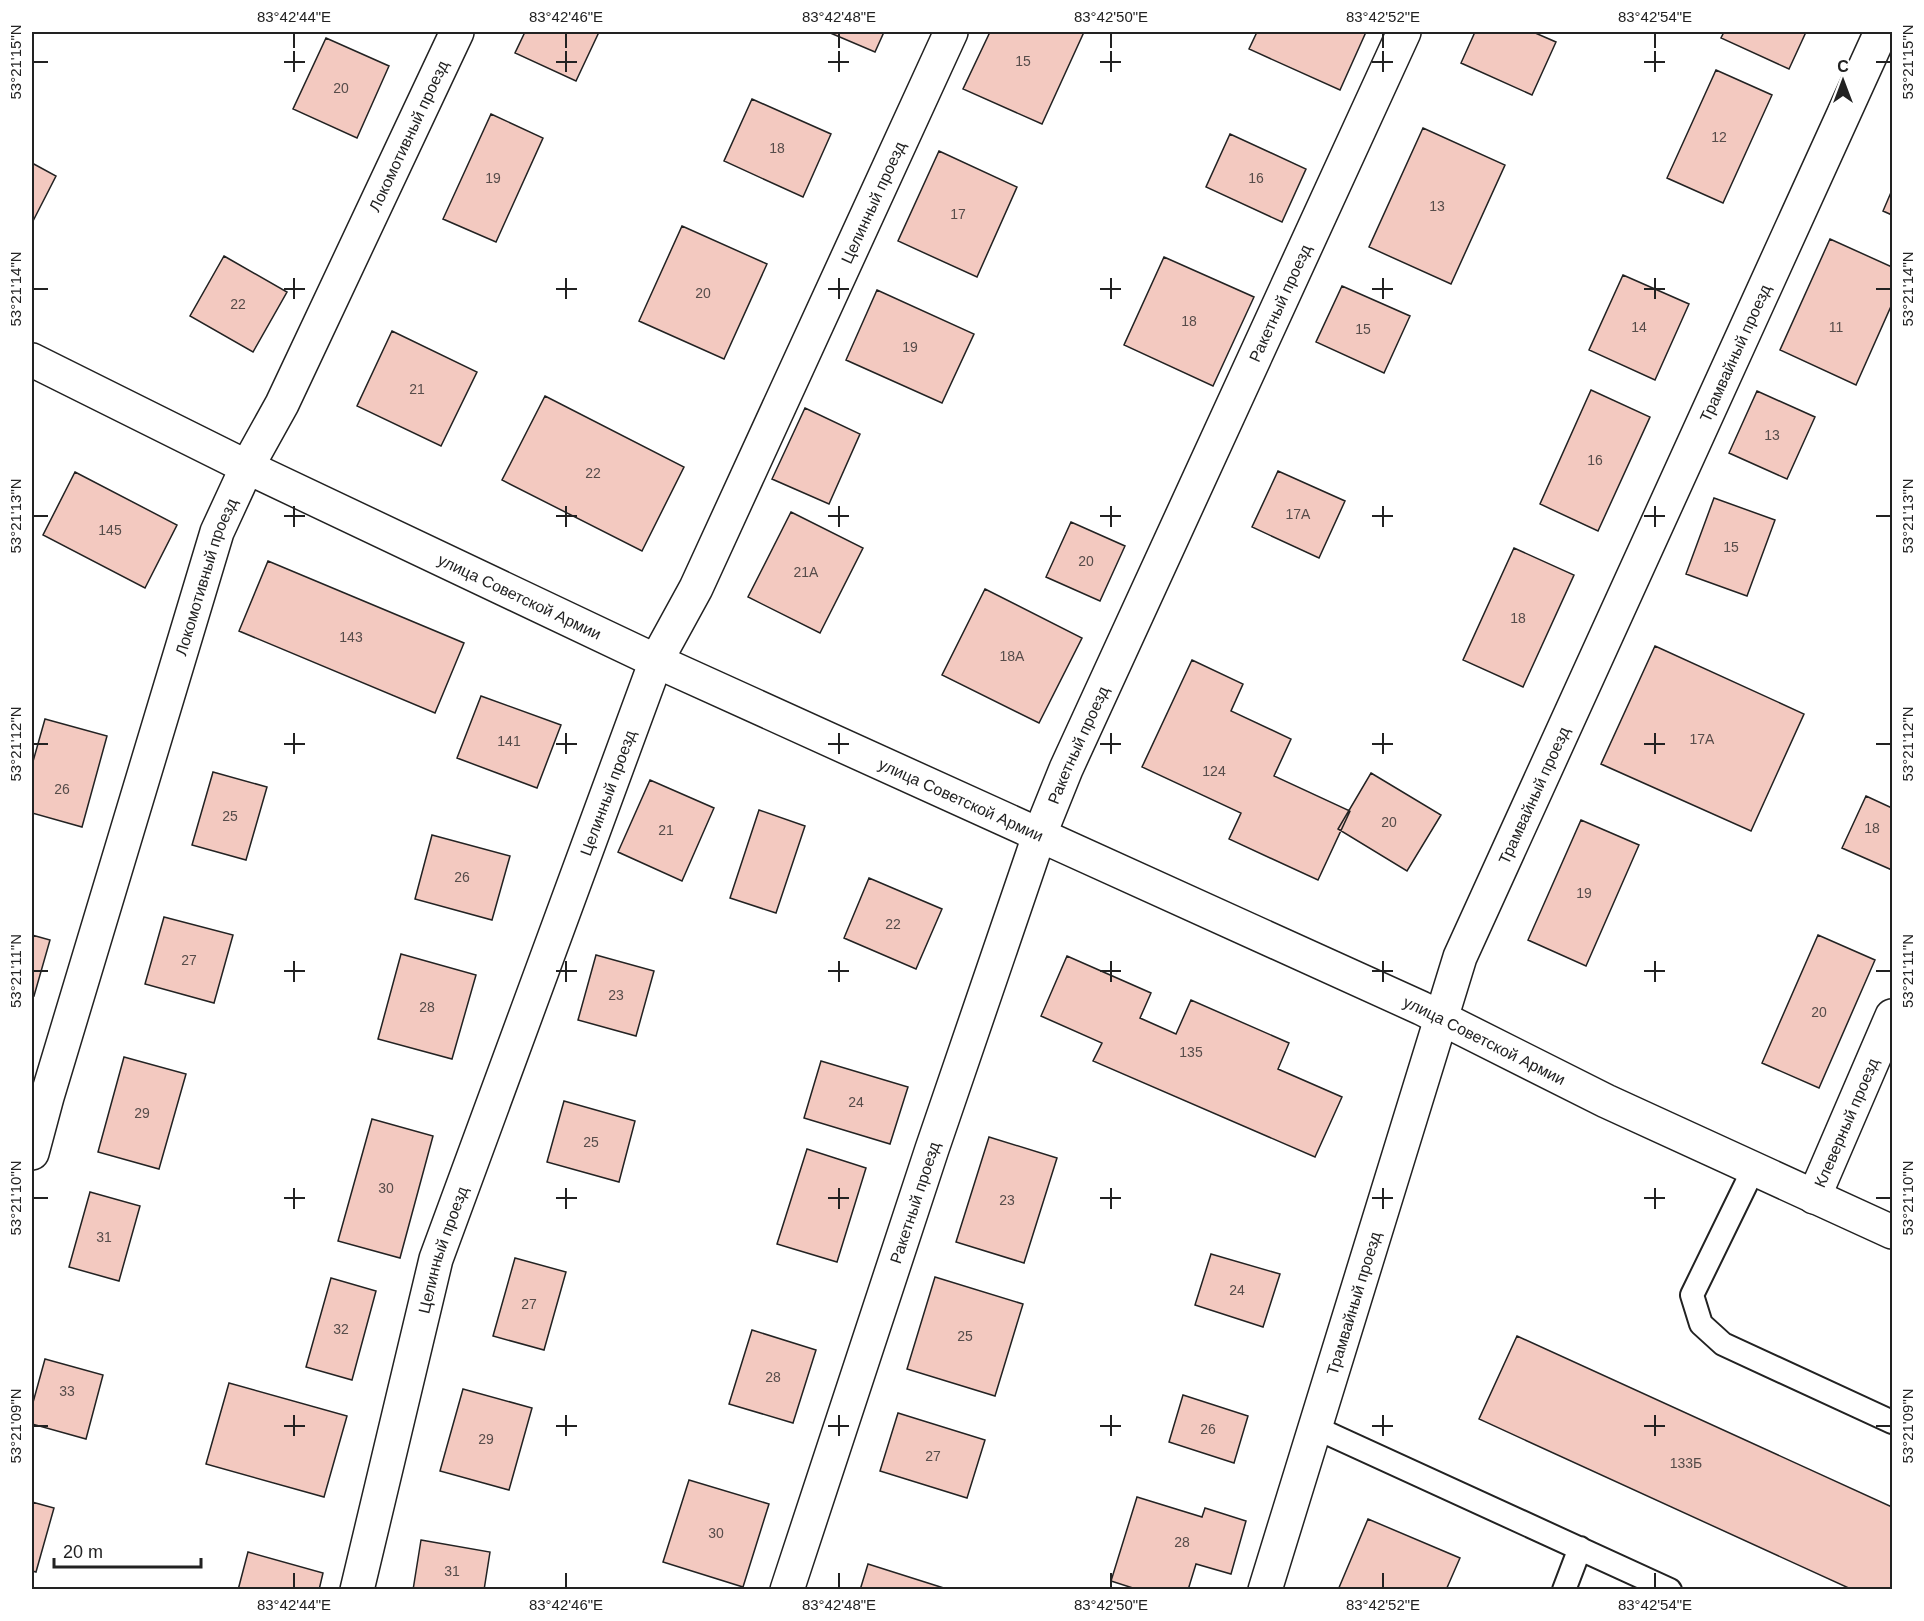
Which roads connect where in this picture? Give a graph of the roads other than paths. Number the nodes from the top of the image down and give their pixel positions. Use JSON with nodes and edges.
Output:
{"nodes":[{"id":1,"x":457,"y":32,"type":"edge"},
{"id":2,"x":951,"y":32,"type":"edge"},
{"id":3,"x":1404,"y":32,"type":"edge"},
{"id":4,"x":1881,"y":32,"type":"edge"},
{"id":5,"x":32,"y":360,"type":"edge"},
{"id":6,"x":247,"y":467,"type":"junction"},
{"id":7,"x":656,"y":661,"type":"junction"},
{"id":8,"x":1039,"y":836,"type":"junction"},
{"id":9,"x":1893,"y":1016,"type":"edge"},
{"id":10,"x":1441,"y":1018,"type":"junction"},
{"id":11,"x":32,"y":1153,"type":"edge"},
{"id":12,"x":1753,"y":1170,"type":"junction"},
{"id":13,"x":1814,"y":1197,"type":"junction"},
{"id":14,"x":1893,"y":1232,"type":"edge"},
{"id":15,"x":1893,"y":1422,"type":"edge"},
{"id":16,"x":1314,"y":1426,"type":"junction"},
{"id":17,"x":1580,"y":1548,"type":"junction"},
{"id":18,"x":357,"y":1590,"type":"edge"},
{"id":19,"x":787,"y":1590,"type":"edge"},
{"id":20,"x":1265,"y":1590,"type":"edge"},
{"id":21,"x":1564,"y":1590,"type":"edge"},
{"id":22,"x":1670,"y":1590,"type":"edge"}],
"edges":[{"from":1,"to":6,"type":"street","name":"Локомотивный проезд"},
{"from":2,"to":7,"type":"street","name":"Целинный проезд"},
{"from":3,"to":8,"type":"street","name":"Ракетный проезд"},
{"from":4,"to":10,"type":"street","name":"Трамвайный проезд"},
{"from":5,"to":6,"type":"street","name":"улица Советской Армии"},
{"from":6,"to":7,"type":"street","name":"улица Советской Армии"},
{"from":6,"to":11,"type":"street","name":"Локомотивный проезд"},
{"from":7,"to":8,"type":"street","name":"улица Советской Армии"},
{"from":7,"to":18,"type":"street","name":"Целинный проезд"},
{"from":8,"to":10,"type":"street","name":"улица Советской Армии"},
{"from":8,"to":19,"type":"street","name":"Ракетный проезд"},
{"from":9,"to":13,"type":"street","name":"Клеверный проезд"},
{"from":10,"to":12,"type":"street","name":"улица Советской Армии"},
{"from":10,"to":16,"type":"street","name":"Трамвайный проезд"},
{"from":12,"to":13,"type":"street","name":"улица Советской Армии"},
{"from":12,"to":15,"type":"lane"},
{"from":13,"to":14,"type":"street","name":"улица Советской Армии"},
{"from":16,"to":17,"type":"lane"},
{"from":16,"to":20,"type":"street","name":"Трамвайный проезд"},
{"from":17,"to":21,"type":"lane"},
{"from":17,"to":22,"type":"lane"}]}
